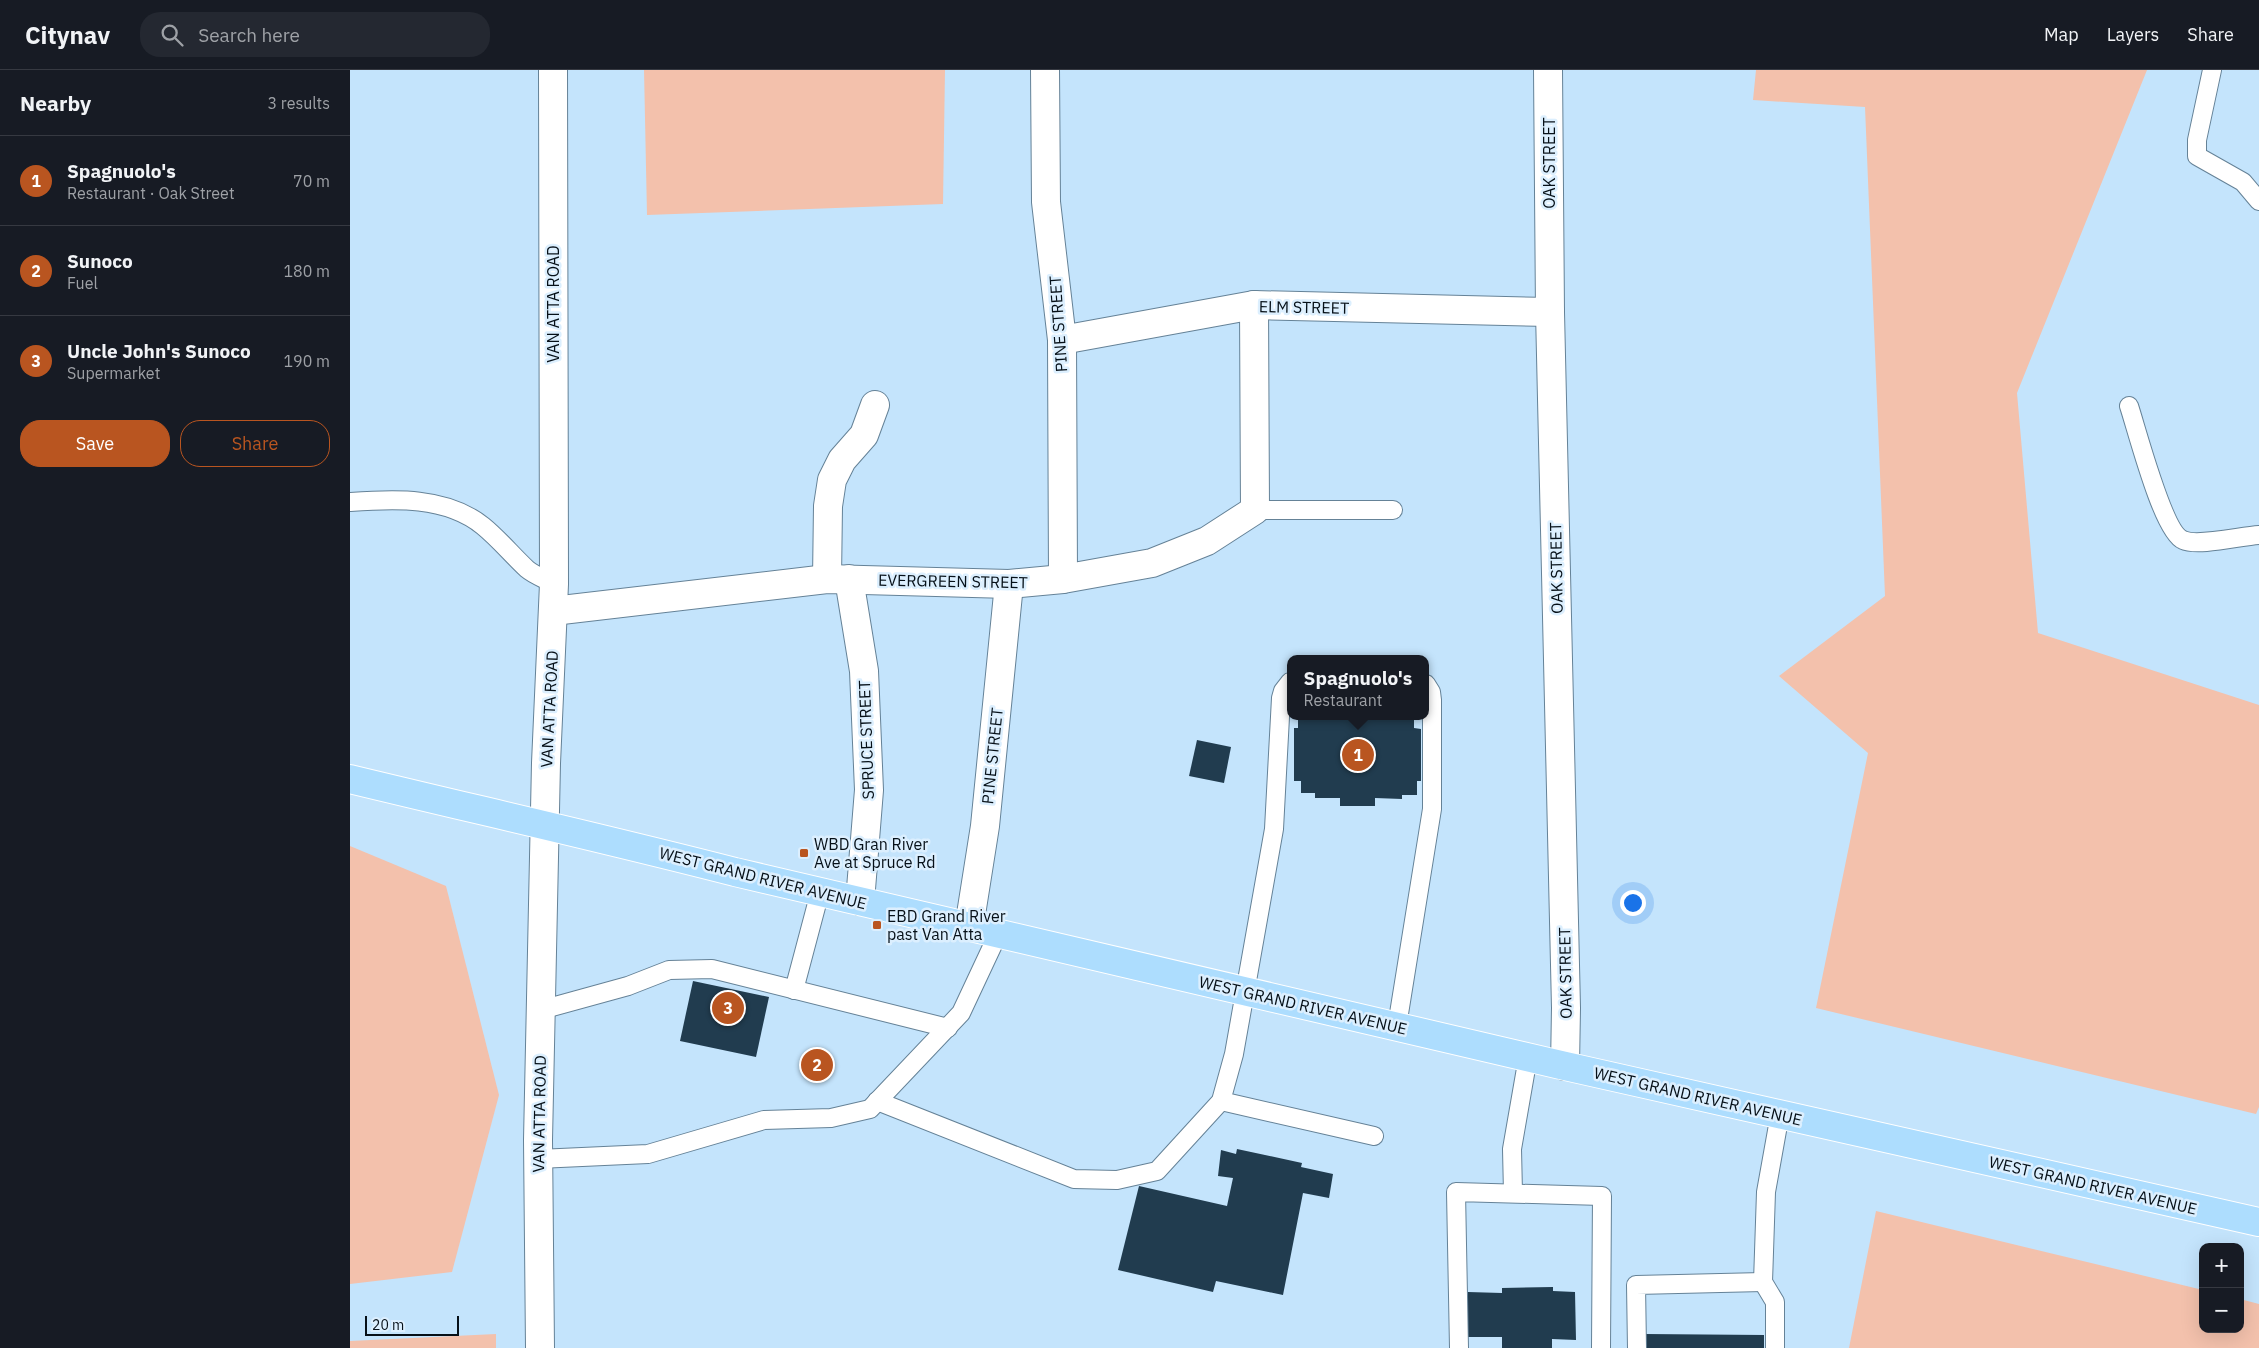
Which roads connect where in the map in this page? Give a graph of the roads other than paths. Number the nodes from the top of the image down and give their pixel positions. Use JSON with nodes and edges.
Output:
{"nodes":[{"id":1,"x":553,"y":70,"type":"edge"},
{"id":2,"x":1045,"y":70,"type":"edge"},
{"id":3,"x":1548,"y":70,"type":"edge"},
{"id":4,"x":2212,"y":70,"type":"edge"},
{"id":5,"x":2259,"y":201,"type":"edge"},
{"id":6,"x":1254,"y":305,"type":"junction"},
{"id":7,"x":1550,"y":312,"type":"junction"},
{"id":8,"x":1062,"y":340,"type":"junction"},
{"id":9,"x":875,"y":405,"type":"dead end"},
{"id":10,"x":2129,"y":406,"type":"dead end"},
{"id":11,"x":350,"y":502,"type":"edge"},
{"id":12,"x":1255,"y":510,"type":"junction"},
{"id":13,"x":1393,"y":510,"type":"dead end"},
{"id":14,"x":2259,"y":535,"type":"edge"},
{"id":15,"x":838,"y":579,"type":"junction"},
{"id":16,"x":1063,"y":579,"type":"junction"},
{"id":17,"x":554,"y":584,"type":"junction"},
{"id":18,"x":1009,"y":584,"type":"junction"},
{"id":19,"x":553,"y":611,"type":"junction"},
{"id":20,"x":1287,"y":685,"type":"edge"},
{"id":21,"x":1429,"y":689,"type":"edge"},
{"id":22,"x":350,"y":779,"type":"edge"},
{"id":23,"x":545,"y":826,"type":"junction"},
{"id":24,"x":820,"y":892,"type":"junction"},
{"id":25,"x":860,"y":902,"type":"junction"},
{"id":26,"x":969,"y":927,"type":"junction"},
{"id":27,"x":998,"y":934,"type":"junction"},
{"id":28,"x":794,"y":990,"type":"junction"},
{"id":29,"x":1244,"y":991,"type":"junction"},
{"id":30,"x":540,"y":1010,"type":"junction"},
{"id":31,"x":1397,"y":1026,"type":"junction"},
{"id":32,"x":948,"y":1028,"type":"junction"},
{"id":33,"x":1528,"y":1057,"type":"junction"},
{"id":34,"x":1565,"y":1066,"type":"junction"},
{"id":35,"x":1222,"y":1101,"type":"junction"},
{"id":36,"x":877,"y":1102,"type":"junction"},
{"id":37,"x":1780,"y":1114,"type":"junction"},
{"id":38,"x":1374,"y":1136,"type":"dead end"},
{"id":39,"x":538,"y":1159,"type":"junction"},
{"id":40,"x":1513,"y":1193,"type":"junction"},
{"id":41,"x":2259,"y":1222,"type":"edge"},
{"id":42,"x":1763,"y":1282,"type":"junction"},
{"id":43,"x":540,"y":1348,"type":"edge"},
{"id":44,"x":1459,"y":1348,"type":"edge"},
{"id":45,"x":1602,"y":1348,"type":"edge"},
{"id":46,"x":1637,"y":1348,"type":"edge"},
{"id":47,"x":1775,"y":1348,"type":"edge"}],
"edges":[{"from":1,"to":17,"type":"street","name":"VAN ATTA ROAD"},
{"from":2,"to":8,"type":"street","name":"PINE STREET"},
{"from":3,"to":7,"type":"street","name":"OAK STREET"},
{"from":4,"to":5,"type":"lane"},
{"from":6,"to":7,"type":"street","name":"ELM STREET"},
{"from":6,"to":8,"type":"street","name":"ELM STREET"},
{"from":6,"to":12,"type":"street"},
{"from":7,"to":34,"type":"street","name":"OAK STREET"},
{"from":8,"to":16,"type":"street","name":"PINE STREET"},
{"from":9,"to":15,"type":"street","name":"SPRUCE STREET"},
{"from":10,"to":14,"type":"lane"},
{"from":11,"to":17,"type":"lane"},
{"from":12,"to":13,"type":"lane"},
{"from":12,"to":16,"type":"street","name":"EVERGREEN STREET"},
{"from":15,"to":18,"type":"street","name":"EVERGREEN STREET"},
{"from":15,"to":19,"type":"street","name":"EVERGREEN STREET"},
{"from":15,"to":25,"type":"street","name":"SPRUCE STREET"},
{"from":16,"to":18,"type":"street","name":"EVERGREEN STREET"},
{"from":17,"to":19,"type":"street","name":"VAN ATTA ROAD"},
{"from":18,"to":26,"type":"street","name":"PINE STREET"},
{"from":19,"to":23,"type":"street","name":"VAN ATTA ROAD"},
{"from":20,"to":29,"type":"lane"},
{"from":21,"to":31,"type":"lane"},
{"from":22,"to":23,"type":"main road","name":"WEST GRAND RIVER AVENUE"},
{"from":23,"to":24,"type":"main road","name":"WEST GRAND RIVER AVENUE"},
{"from":23,"to":30,"type":"street","name":"VAN ATTA ROAD"},
{"from":24,"to":25,"type":"main road","name":"WEST GRAND RIVER AVENUE"},
{"from":24,"to":28,"type":"lane"},
{"from":25,"to":26,"type":"main road","name":"WEST GRAND RIVER AVENUE"},
{"from":26,"to":27,"type":"main road","name":"WEST GRAND RIVER AVENUE"},
{"from":27,"to":29,"type":"main road","name":"WEST GRAND RIVER AVENUE"},
{"from":27,"to":32,"type":"lane"},
{"from":28,"to":30,"type":"lane"},
{"from":28,"to":32,"type":"lane"},
{"from":29,"to":31,"type":"main road","name":"WEST GRAND RIVER AVENUE"},
{"from":29,"to":35,"type":"lane"},
{"from":30,"to":39,"type":"street","name":"VAN ATTA ROAD"},
{"from":31,"to":33,"type":"main road","name":"WEST GRAND RIVER AVENUE"},
{"from":32,"to":36,"type":"lane"},
{"from":33,"to":34,"type":"main road","name":"WEST GRAND RIVER AVENUE"},
{"from":33,"to":40,"type":"lane"},
{"from":34,"to":37,"type":"main road","name":"WEST GRAND RIVER AVENUE"},
{"from":35,"to":36,"type":"lane"},
{"from":35,"to":38,"type":"lane"},
{"from":36,"to":39,"type":"lane"},
{"from":37,"to":41,"type":"main road","name":"WEST GRAND RIVER AVENUE"},
{"from":37,"to":42,"type":"lane"},
{"from":39,"to":43,"type":"street","name":"VAN ATTA ROAD"},
{"from":40,"to":44,"type":"lane"},
{"from":40,"to":45,"type":"lane"},
{"from":42,"to":46,"type":"lane"},
{"from":42,"to":47,"type":"lane"}]}
